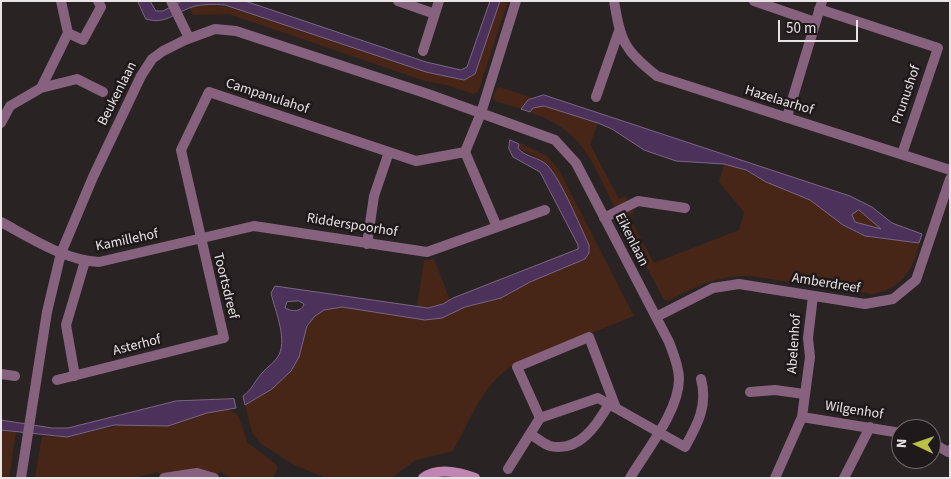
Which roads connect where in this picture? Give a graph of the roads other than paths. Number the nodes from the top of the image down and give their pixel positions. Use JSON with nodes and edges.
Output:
{"nodes":[{"id":1,"x":61,"y":1,"type":"edge"},
{"id":2,"x":98,"y":1,"type":"edge"},
{"id":3,"x":398,"y":1,"type":"edge"},
{"id":4,"x":439,"y":1,"type":"edge"},
{"id":5,"x":516,"y":1,"type":"edge"},
{"id":6,"x":614,"y":1,"type":"edge"},
{"id":7,"x":754,"y":1,"type":"edge"},
{"id":8,"x":172,"y":3,"type":"edge"},
{"id":9,"x":821,"y":5,"type":"edge"},
{"id":10,"x":435,"y":14,"type":"junction"},
{"id":11,"x":815,"y":22,"type":"junction"},
{"id":12,"x":619,"y":31,"type":"junction"},
{"id":13,"x":68,"y":33,"type":"junction"},
{"id":14,"x":189,"y":38,"type":"junction"},
{"id":15,"x":423,"y":51,"type":"dead end"},
{"id":16,"x":41,"y":88,"type":"junction"},
{"id":17,"x":103,"y":92,"type":"dead end"},
{"id":18,"x":596,"y":97,"type":"dead end"},
{"id":19,"x":5,"y":104,"type":"edge"},
{"id":20,"x":480,"y":113,"type":"junction"},
{"id":21,"x":787,"y":117,"type":"junction"},
{"id":22,"x":1,"y":123,"type":"edge"},
{"id":23,"x":389,"y":152,"type":"junction"},
{"id":24,"x":465,"y":152,"type":"junction"},
{"id":25,"x":902,"y":154,"type":"junction"},
{"id":26,"x":950,"y":170,"type":"edge"},
{"id":27,"x":950,"y":179,"type":"edge"},
{"id":28,"x":685,"y":208,"type":"dead end"},
{"id":29,"x":545,"y":210,"type":"dead end"},
{"id":30,"x":604,"y":218,"type":"junction"},
{"id":31,"x":2,"y":226,"type":"edge"},
{"id":32,"x":497,"y":227,"type":"junction"},
{"id":33,"x":200,"y":239,"type":"junction"},
{"id":34,"x":367,"y":244,"type":"junction"},
{"id":35,"x":61,"y":253,"type":"junction"},
{"id":36,"x":85,"y":261,"type":"junction"},
{"id":37,"x":813,"y":296,"type":"junction"},
{"id":38,"x":656,"y":317,"type":"junction"},
{"id":39,"x":224,"y":338,"type":"joint"},
{"id":40,"x":1,"y":374,"type":"edge"},
{"id":41,"x":15,"y":376,"type":"dead end"},
{"id":42,"x":75,"y":376,"type":"junction"},
{"id":43,"x":701,"y":379,"type":"dead end"},
{"id":44,"x":57,"y":380,"type":"dead end"},
{"id":45,"x":750,"y":392,"type":"dead end"},
{"id":46,"x":804,"y":394,"type":"junction"},
{"id":47,"x":612,"y":406,"type":"junction"},
{"id":48,"x":802,"y":417,"type":"junction"},
{"id":49,"x":540,"y":418,"type":"junction"},
{"id":50,"x":870,"y":427,"type":"junction"},
{"id":51,"x":891,"y":430,"type":"edge"},
{"id":52,"x":659,"y":431,"type":"junction"},
{"id":53,"x":530,"y":434,"type":"junction"},
{"id":54,"x":508,"y":469,"type":"dead end"},
{"id":55,"x":21,"y":478,"type":"edge"},
{"id":56,"x":164,"y":478,"type":"edge"},
{"id":57,"x":214,"y":478,"type":"edge"},
{"id":58,"x":423,"y":478,"type":"edge"},
{"id":59,"x":475,"y":478,"type":"edge"},
{"id":60,"x":630,"y":478,"type":"edge"},
{"id":61,"x":775,"y":478,"type":"edge"},
{"id":62,"x":844,"y":478,"type":"edge"}],
"edges":[{"from":1,"to":13,"type":"street"},
{"from":2,"to":13,"type":"street"},
{"from":3,"to":10,"type":"street"},
{"from":4,"to":10,"type":"street"},
{"from":5,"to":20,"type":"street"},
{"from":6,"to":12,"type":"street","name":"Hazelaarhof"},
{"from":7,"to":11,"type":"street"},
{"from":8,"to":14,"type":"street"},
{"from":9,"to":11,"type":"street"},
{"from":9,"to":25,"type":"street","name":"Prunushof"},
{"from":10,"to":15,"type":"street"},
{"from":11,"to":21,"type":"street"},
{"from":12,"to":18,"type":"street","name":"Hazelaarhof"},
{"from":12,"to":21,"type":"street","name":"Hazelaarhof"},
{"from":13,"to":16,"type":"street"},
{"from":14,"to":20,"type":"street","name":"Beukenlaan"},
{"from":14,"to":35,"type":"street","name":"Beukenlaan"},
{"from":16,"to":17,"type":"street"},
{"from":16,"to":19,"type":"street"},
{"from":19,"to":22,"type":"street"},
{"from":20,"to":24,"type":"street"},
{"from":20,"to":30,"type":"street","name":"Eikenlaan"},
{"from":21,"to":25,"type":"street","name":"Hazelaarhof"},
{"from":23,"to":24,"type":"street","name":"Campanulahof"},
{"from":23,"to":33,"type":"street","name":"Campanulahof"},
{"from":23,"to":34,"type":"street"},
{"from":24,"to":32,"type":"street"},
{"from":25,"to":26,"type":"street","name":"Hazelaarhof"},
{"from":27,"to":37,"type":"street","name":"Amberdreef"},
{"from":28,"to":30,"type":"street"},
{"from":29,"to":32,"type":"street","name":"Ridderspoorhof"},
{"from":30,"to":38,"type":"street","name":"Eikenlaan"},
{"from":31,"to":35,"type":"street","name":"Kamillehof"},
{"from":32,"to":34,"type":"street","name":"Ridderspoorhof"},
{"from":33,"to":34,"type":"street","name":"Ridderspoorhof"},
{"from":33,"to":36,"type":"street","name":"Kamillehof"},
{"from":33,"to":39,"type":"street","name":"Toortsdreef"},
{"from":35,"to":36,"type":"street","name":"Kamillehof"},
{"from":35,"to":55,"type":"street","name":"Beukenlaan"},
{"from":36,"to":42,"type":"street"},
{"from":37,"to":38,"type":"street","name":"Amberdreef"},
{"from":37,"to":46,"type":"street","name":"Abelenhof"},
{"from":38,"to":52,"type":"street","name":"Eikenlaan"},
{"from":39,"to":42,"type":"street","name":"Asterhof"},
{"from":40,"to":41,"type":"street"},
{"from":42,"to":44,"type":"street","name":"Asterhof"},
{"from":43,"to":52,"type":"street"},
{"from":45,"to":46,"type":"street","name":"Abelenhof"},
{"from":46,"to":48,"type":"street","name":"Abelenhof"},
{"from":47,"to":49,"type":"street"},
{"from":47,"to":49,"type":"street"},
{"from":47,"to":52,"type":"street"},
{"from":47,"to":53,"type":"street"},
{"from":48,"to":50,"type":"street","name":"Wilgenhof"},
{"from":48,"to":61,"type":"street","name":"Abelenhof"},
{"from":49,"to":53,"type":"street"},
{"from":50,"to":51,"type":"street","name":"Wilgenhof"},
{"from":50,"to":62,"type":"street"},
{"from":52,"to":60,"type":"street","name":"Eikenlaan"},
{"from":53,"to":54,"type":"street"},
{"from":56,"to":57,"type":"street"},
{"from":58,"to":59,"type":"street"}]}
